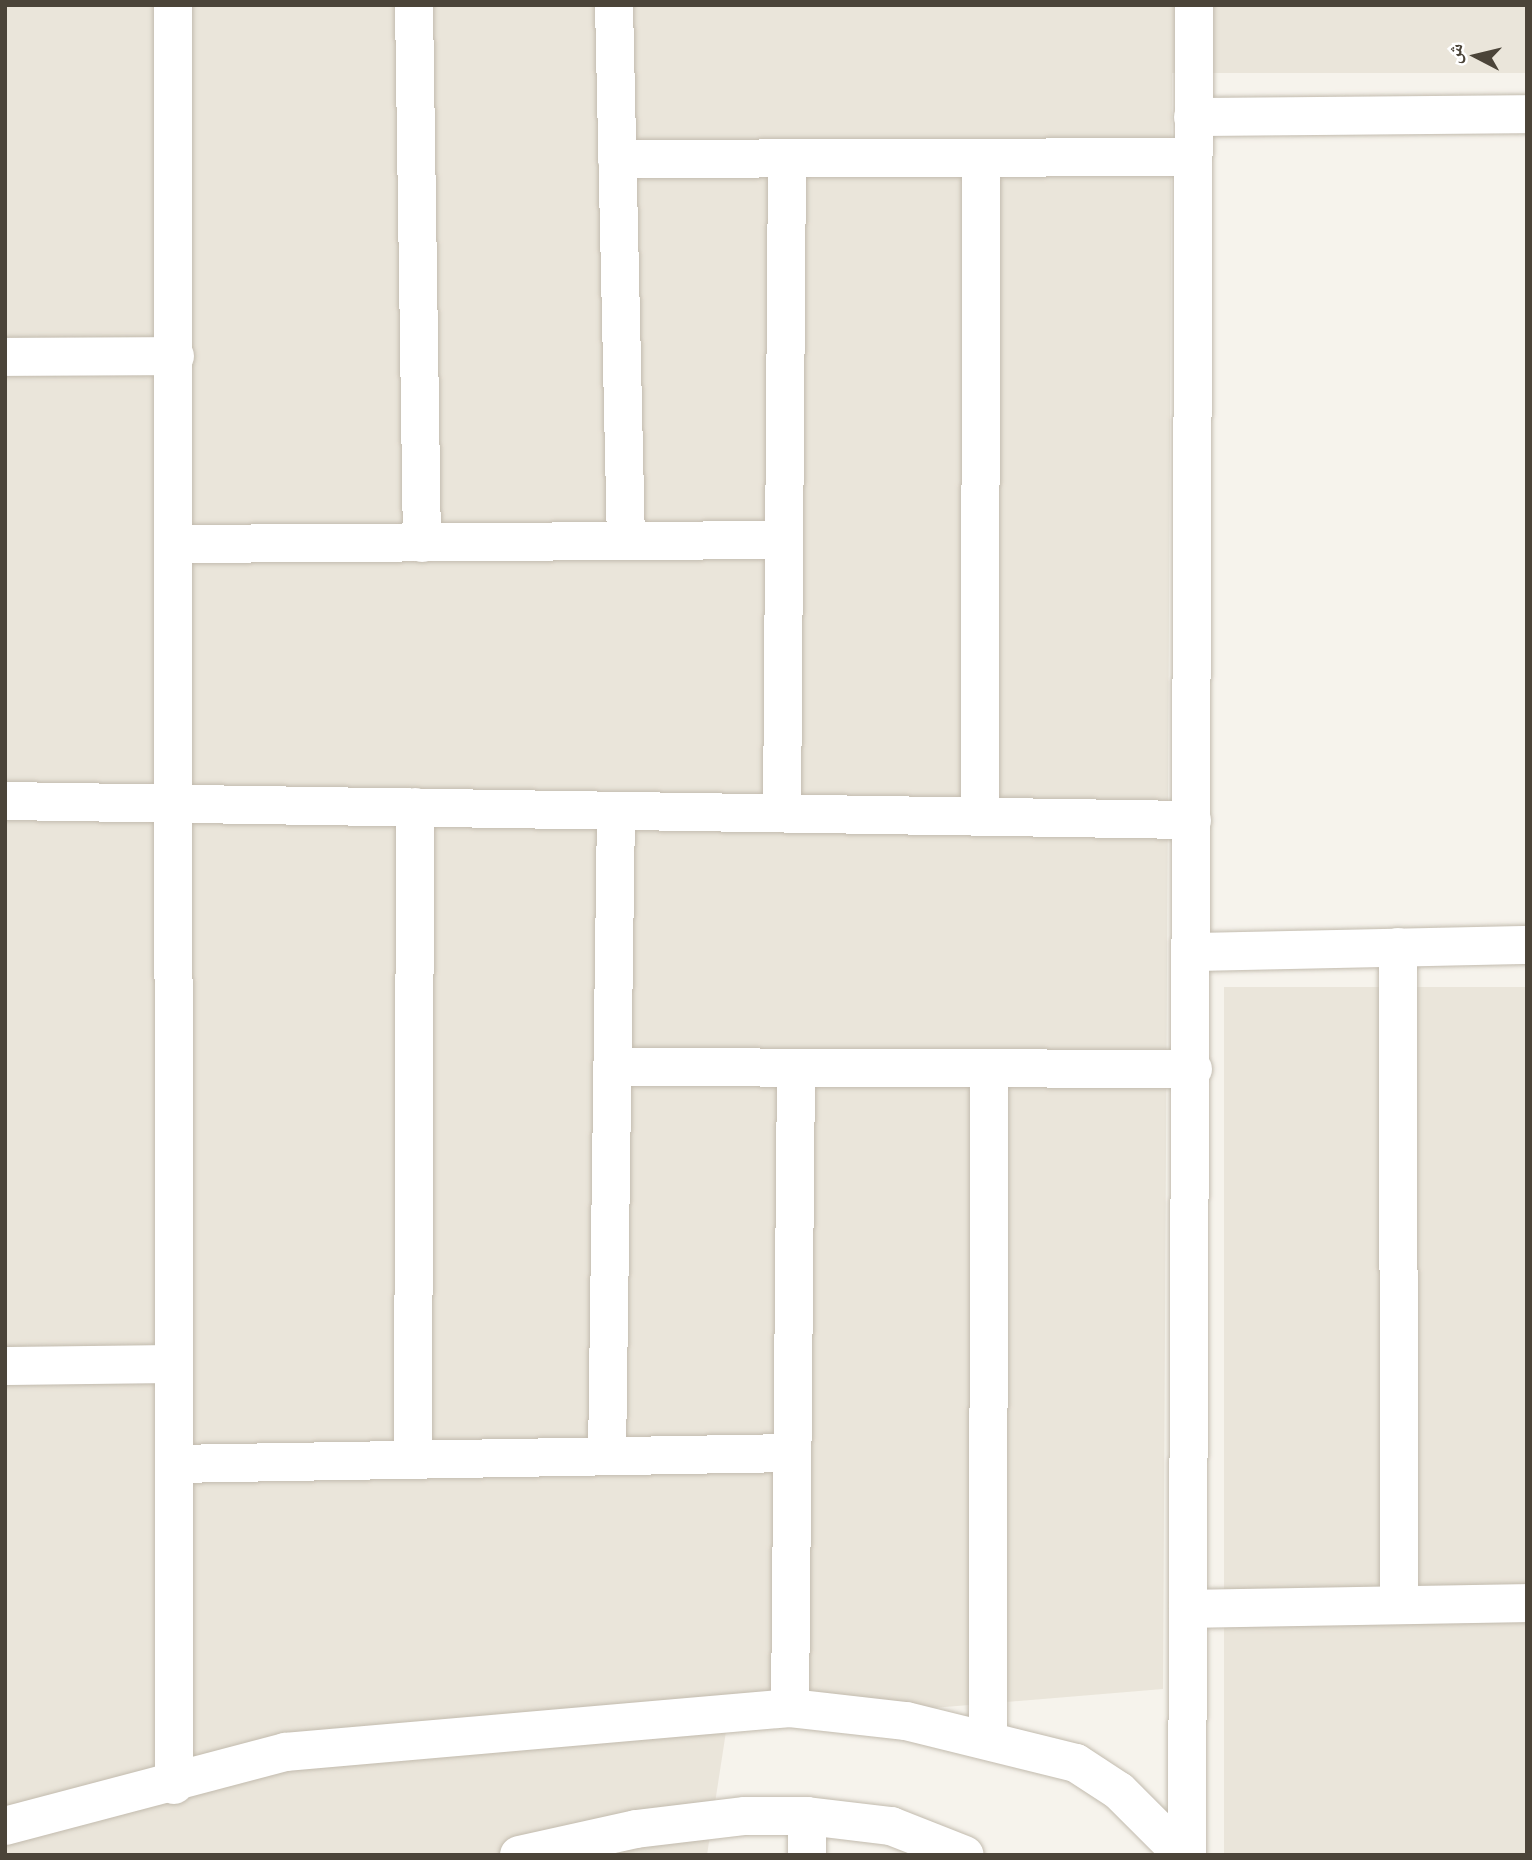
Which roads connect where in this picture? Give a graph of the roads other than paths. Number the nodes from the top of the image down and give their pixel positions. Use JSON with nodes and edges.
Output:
{"nodes":[{"id":1,"x":173,"y":5,"type":"edge"},
{"id":2,"x":414,"y":5,"type":"edge"},
{"id":3,"x":614,"y":5,"type":"edge"},
{"id":4,"x":1194,"y":5,"type":"edge"},
{"id":5,"x":1527,"y":114,"type":"edge"},
{"id":6,"x":1194,"y":117,"type":"junction"},
{"id":7,"x":1192,"y":157,"type":"junction"},
{"id":8,"x":617,"y":159,"type":"junction"},
{"id":9,"x":787,"y":159,"type":"junction"},
{"id":10,"x":981,"y":159,"type":"junction"},
{"id":11,"x":175,"y":356,"type":"junction"},
{"id":12,"x":5,"y":357,"type":"edge"},
{"id":13,"x":784,"y":540,"type":"junction"},
{"id":14,"x":626,"y":541,"type":"junction"},
{"id":15,"x":422,"y":543,"type":"junction"},
{"id":16,"x":176,"y":544,"type":"junction"},
{"id":17,"x":5,"y":801,"type":"edge"},
{"id":18,"x":173,"y":804,"type":"junction"},
{"id":19,"x":415,"y":807,"type":"junction"},
{"id":20,"x":615,"y":811,"type":"junction"},
{"id":21,"x":782,"y":813,"type":"junction"},
{"id":22,"x":980,"y":816,"type":"junction"},
{"id":23,"x":1192,"y":820,"type":"junction"},
{"id":24,"x":1527,"y":945,"type":"edge"},
{"id":25,"x":1398,"y":947,"type":"junction"},
{"id":26,"x":1192,"y":952,"type":"junction"},
{"id":27,"x":613,"y":1067,"type":"junction"},
{"id":28,"x":796,"y":1068,"type":"junction"},
{"id":29,"x":989,"y":1068,"type":"junction"},
{"id":30,"x":1193,"y":1069,"type":"junction"},
{"id":31,"x":173,"y":1364,"type":"junction"},
{"id":32,"x":5,"y":1366,"type":"edge"},
{"id":33,"x":790,"y":1453,"type":"junction"},
{"id":34,"x":607,"y":1456,"type":"junction"},
{"id":35,"x":413,"y":1460,"type":"junction"},
{"id":36,"x":174,"y":1464,"type":"junction"},
{"id":37,"x":1527,"y":1603,"type":"edge"},
{"id":38,"x":1399,"y":1605,"type":"junction"},
{"id":39,"x":1188,"y":1609,"type":"junction"},
{"id":40,"x":790,"y":1708,"type":"junction"},
{"id":41,"x":988,"y":1739,"type":"junction"},
{"id":42,"x":174,"y":1785,"type":"junction"},
{"id":43,"x":807,"y":1816,"type":"junction"},
{"id":44,"x":5,"y":1826,"type":"edge"},
{"id":45,"x":519,"y":1855,"type":"edge"},
{"id":46,"x":807,"y":1855,"type":"edge"},
{"id":47,"x":965,"y":1855,"type":"edge"},
{"id":48,"x":1185,"y":1855,"type":"edge"}],
"edges":[{"from":1,"to":11,"type":"street"},
{"from":2,"to":15,"type":"street"},
{"from":3,"to":8,"type":"street"},
{"from":4,"to":6,"type":"street"},
{"from":5,"to":6,"type":"street"},
{"from":6,"to":7,"type":"street"},
{"from":7,"to":10,"type":"street"},
{"from":7,"to":23,"type":"street"},
{"from":8,"to":9,"type":"street"},
{"from":8,"to":14,"type":"street"},
{"from":9,"to":10,"type":"street"},
{"from":9,"to":13,"type":"street"},
{"from":10,"to":22,"type":"street"},
{"from":11,"to":12,"type":"street"},
{"from":11,"to":16,"type":"street"},
{"from":13,"to":14,"type":"street"},
{"from":13,"to":21,"type":"street"},
{"from":14,"to":15,"type":"street"},
{"from":15,"to":16,"type":"street"},
{"from":16,"to":18,"type":"street"},
{"from":17,"to":18,"type":"street"},
{"from":18,"to":19,"type":"street"},
{"from":18,"to":31,"type":"street"},
{"from":19,"to":20,"type":"street"},
{"from":19,"to":35,"type":"street"},
{"from":20,"to":21,"type":"street"},
{"from":20,"to":27,"type":"street"},
{"from":21,"to":22,"type":"street"},
{"from":22,"to":23,"type":"street"},
{"from":23,"to":26,"type":"street"},
{"from":24,"to":25,"type":"street"},
{"from":25,"to":26,"type":"street"},
{"from":25,"to":38,"type":"street"},
{"from":26,"to":30,"type":"street"},
{"from":27,"to":28,"type":"street"},
{"from":27,"to":34,"type":"street"},
{"from":28,"to":29,"type":"street"},
{"from":28,"to":33,"type":"street"},
{"from":29,"to":30,"type":"street"},
{"from":29,"to":41,"type":"street"},
{"from":30,"to":39,"type":"street"},
{"from":31,"to":32,"type":"street"},
{"from":31,"to":36,"type":"street"},
{"from":33,"to":34,"type":"street"},
{"from":33,"to":40,"type":"street"},
{"from":34,"to":35,"type":"street"},
{"from":35,"to":36,"type":"street"},
{"from":36,"to":42,"type":"street"},
{"from":37,"to":38,"type":"street"},
{"from":38,"to":39,"type":"street"},
{"from":39,"to":48,"type":"street"},
{"from":40,"to":41,"type":"street"},
{"from":40,"to":42,"type":"street"},
{"from":41,"to":48,"type":"street"},
{"from":42,"to":44,"type":"street"},
{"from":43,"to":45,"type":"street"},
{"from":43,"to":46,"type":"street"},
{"from":43,"to":47,"type":"street"}]}
